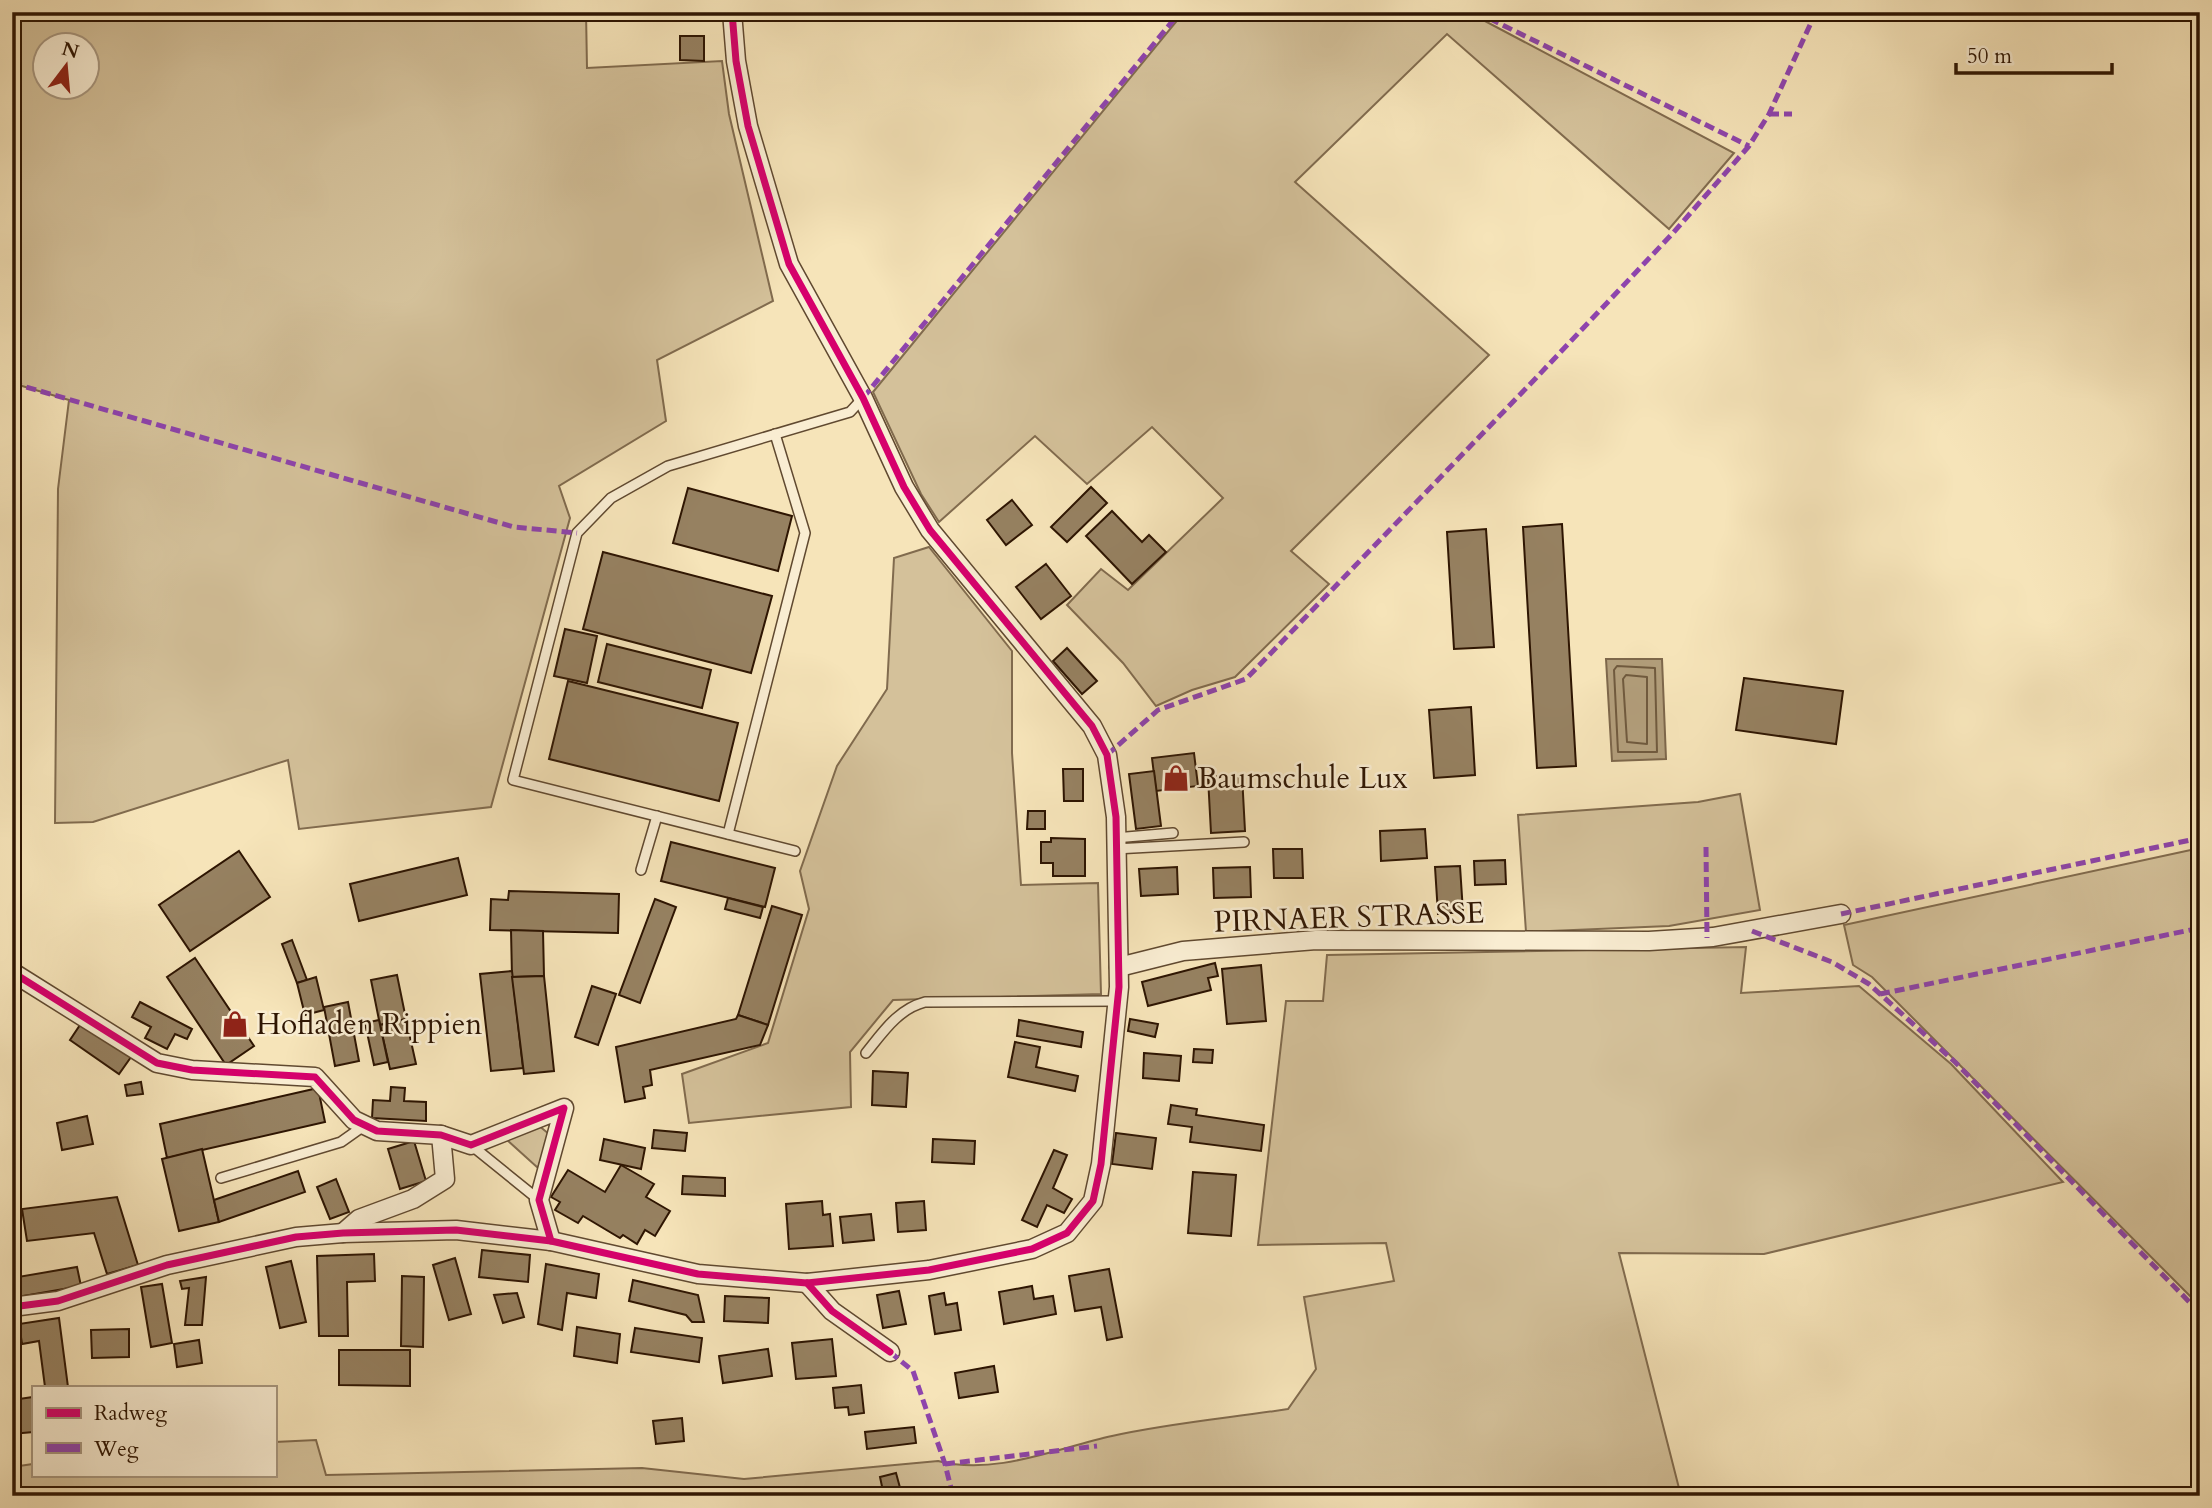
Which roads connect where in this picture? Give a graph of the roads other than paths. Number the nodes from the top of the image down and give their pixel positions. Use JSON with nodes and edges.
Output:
{"nodes":[{"id":1,"x":732,"y":12,"type":"edge"},
{"id":2,"x":863,"y":398,"type":"junction"},
{"id":3,"x":775,"y":434,"type":"junction"},
{"id":4,"x":657,"y":816,"type":"junction"},
{"id":5,"x":1173,"y":833,"type":"dead end"},
{"id":6,"x":728,"y":834,"type":"junction"},
{"id":7,"x":1244,"y":842,"type":"dead end"},
{"id":8,"x":1115,"y":844,"type":"junction"},
{"id":9,"x":795,"y":851,"type":"dead end"},
{"id":10,"x":641,"y":870,"type":"dead end"},
{"id":11,"x":1841,"y":914,"type":"dead end"},
{"id":12,"x":1119,"y":967,"type":"junction"},
{"id":13,"x":12,"y":972,"type":"edge"},
{"id":14,"x":1117,"y":1001,"type":"junction"},
{"id":15,"x":866,"y":1053,"type":"dead end"},
{"id":16,"x":365,"y":1125,"type":"junction"},
{"id":17,"x":441,"y":1135,"type":"junction"},
{"id":18,"x":471,"y":1145,"type":"junction"},
{"id":19,"x":221,"y":1178,"type":"dead end"},
{"id":20,"x":539,"y":1200,"type":"junction"},
{"id":21,"x":343,"y":1233,"type":"junction"},
{"id":22,"x":551,"y":1241,"type":"junction"},
{"id":23,"x":807,"y":1283,"type":"junction"},
{"id":24,"x":12,"y":1307,"type":"edge"},
{"id":25,"x":890,"y":1352,"type":"dead end"}],
"edges":[{"from":1,"to":2,"type":"street"},
{"from":2,"to":3,"type":"lane"},
{"from":2,"to":8,"type":"street"},
{"from":3,"to":4,"type":"lane"},
{"from":3,"to":6,"type":"lane"},
{"from":4,"to":6,"type":"lane"},
{"from":4,"to":10,"type":"lane"},
{"from":5,"to":8,"type":"lane"},
{"from":6,"to":9,"type":"lane"},
{"from":7,"to":8,"type":"lane"},
{"from":8,"to":12,"type":"street"},
{"from":11,"to":12,"type":"street","name":"PIRNAER STRASSE"},
{"from":12,"to":14,"type":"street"},
{"from":13,"to":16,"type":"street"},
{"from":14,"to":15,"type":"lane"},
{"from":14,"to":23,"type":"street"},
{"from":16,"to":17,"type":"street"},
{"from":16,"to":19,"type":"lane"},
{"from":17,"to":18,"type":"street"},
{"from":17,"to":21,"type":"street"},
{"from":18,"to":20,"type":"lane"},
{"from":18,"to":20,"type":"street"},
{"from":20,"to":22,"type":"street"},
{"from":21,"to":22,"type":"street"},
{"from":21,"to":24,"type":"street"},
{"from":22,"to":23,"type":"street"},
{"from":23,"to":25,"type":"street"}]}
